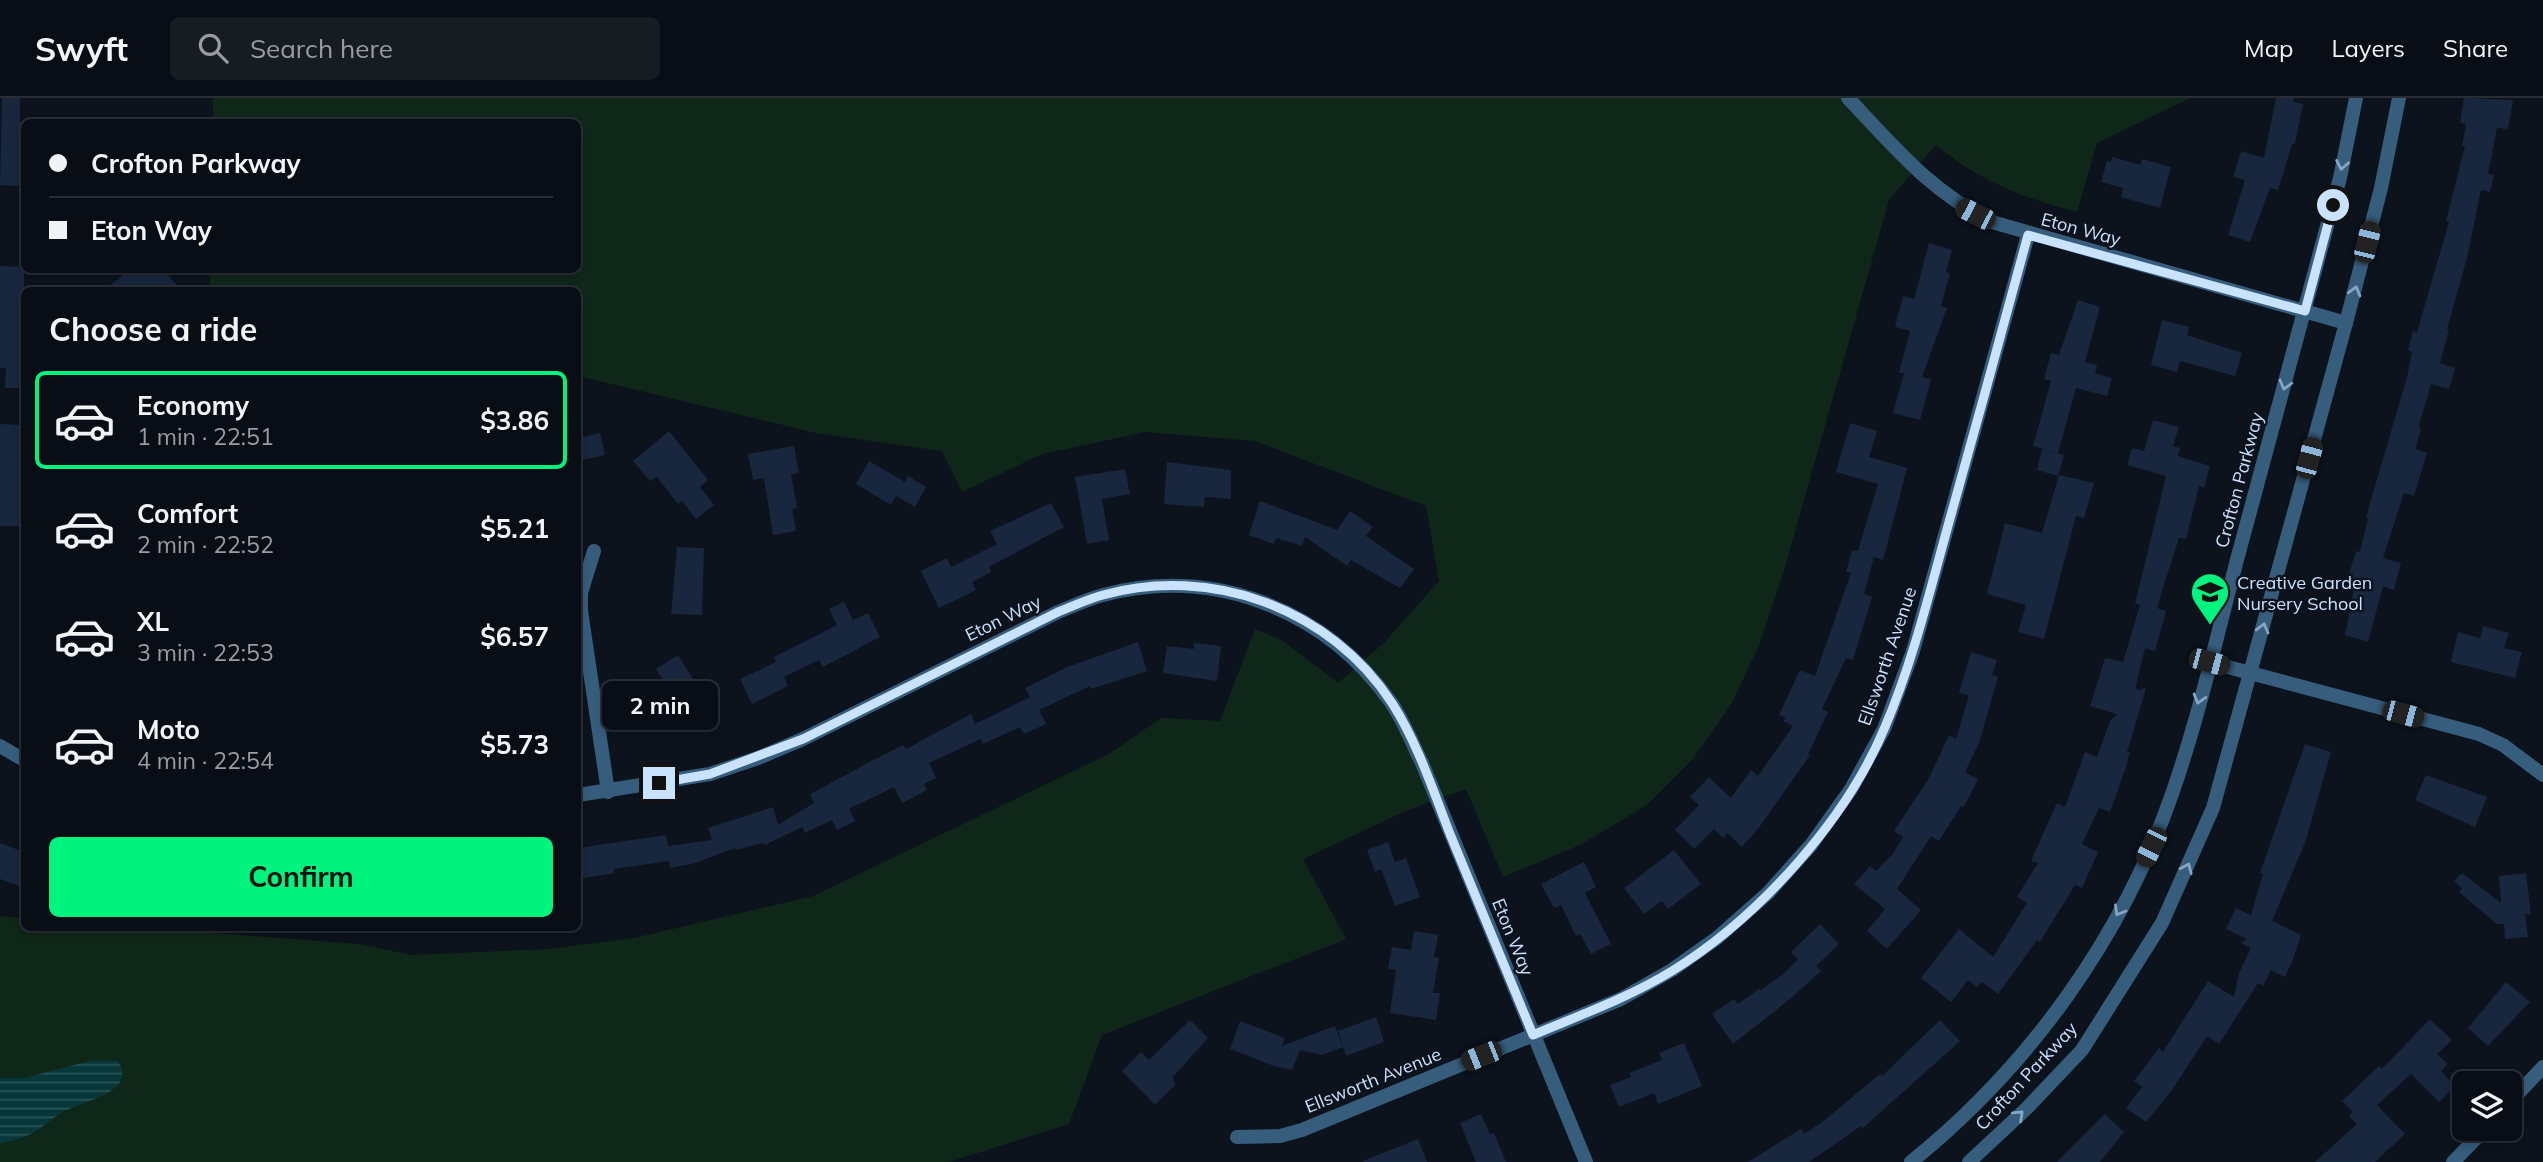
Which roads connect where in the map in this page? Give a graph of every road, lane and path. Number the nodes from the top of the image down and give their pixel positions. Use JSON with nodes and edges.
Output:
{"nodes":[{"id":1,"x":1848,"y":98,"type":"edge"},
{"id":2,"x":2356,"y":98,"type":"edge"},
{"id":3,"x":2399,"y":98,"type":"edge"},
{"id":4,"x":2028,"y":235,"type":"junction"},
{"id":5,"x":2305,"y":311,"type":"junction"},
{"id":6,"x":2346,"y":323,"type":"junction"},
{"id":7,"x":594,"y":551,"type":"dead end"},
{"id":8,"x":2209,"y":662,"type":"junction"},
{"id":9,"x":2250,"y":674,"type":"junction"},
{"id":10,"x":0,"y":746,"type":"edge"},
{"id":11,"x":21,"y":758,"type":"edge"},
{"id":12,"x":2543,"y":775,"type":"edge"},
{"id":13,"x":608,"y":792,"type":"junction"},
{"id":14,"x":581,"y":795,"type":"edge"},
{"id":15,"x":1533,"y":1035,"type":"junction"},
{"id":16,"x":2543,"y":1067,"type":"edge"},
{"id":17,"x":2522,"y":1089,"type":"edge"},
{"id":18,"x":1237,"y":1137,"type":"dead end"},
{"id":19,"x":2473,"y":1141,"type":"edge"},
{"id":20,"x":1586,"y":1162,"type":"edge"},
{"id":21,"x":1911,"y":1162,"type":"edge"},
{"id":22,"x":1969,"y":1162,"type":"edge"},
{"id":23,"x":2453,"y":1162,"type":"edge"}],
"edges":[{"from":1,"to":4,"type":"street","name":"Eton Way"},
{"from":2,"to":5,"type":"street","name":"Crofton Parkway","one_way":true},
{"from":6,"to":3,"type":"street","name":"Crofton Parkway","one_way":true},
{"from":4,"to":5,"type":"street","name":"Eton Way"},
{"from":4,"to":15,"type":"street","name":"Ellsworth Avenue"},
{"from":5,"to":6,"type":"street","name":"Eton Way"},
{"from":5,"to":8,"type":"street","name":"Crofton Parkway","one_way":true},
{"from":9,"to":6,"type":"street","name":"Crofton Parkway","one_way":true},
{"from":7,"to":13,"type":"street"},
{"from":8,"to":9,"type":"street"},
{"from":8,"to":21,"type":"street","name":"Crofton Parkway","one_way":true},
{"from":9,"to":12,"type":"street"},
{"from":22,"to":9,"type":"street","name":"Crofton Parkway","one_way":true},
{"from":10,"to":11,"type":"street"},
{"from":13,"to":14,"type":"street","name":"Eton Way"},
{"from":13,"to":15,"type":"street","name":"Eton Way"},
{"from":15,"to":18,"type":"street","name":"Ellsworth Avenue"},
{"from":15,"to":20,"type":"street","name":"Eton Way"},
{"from":16,"to":17,"type":"street"},
{"from":19,"to":23,"type":"street"}]}
